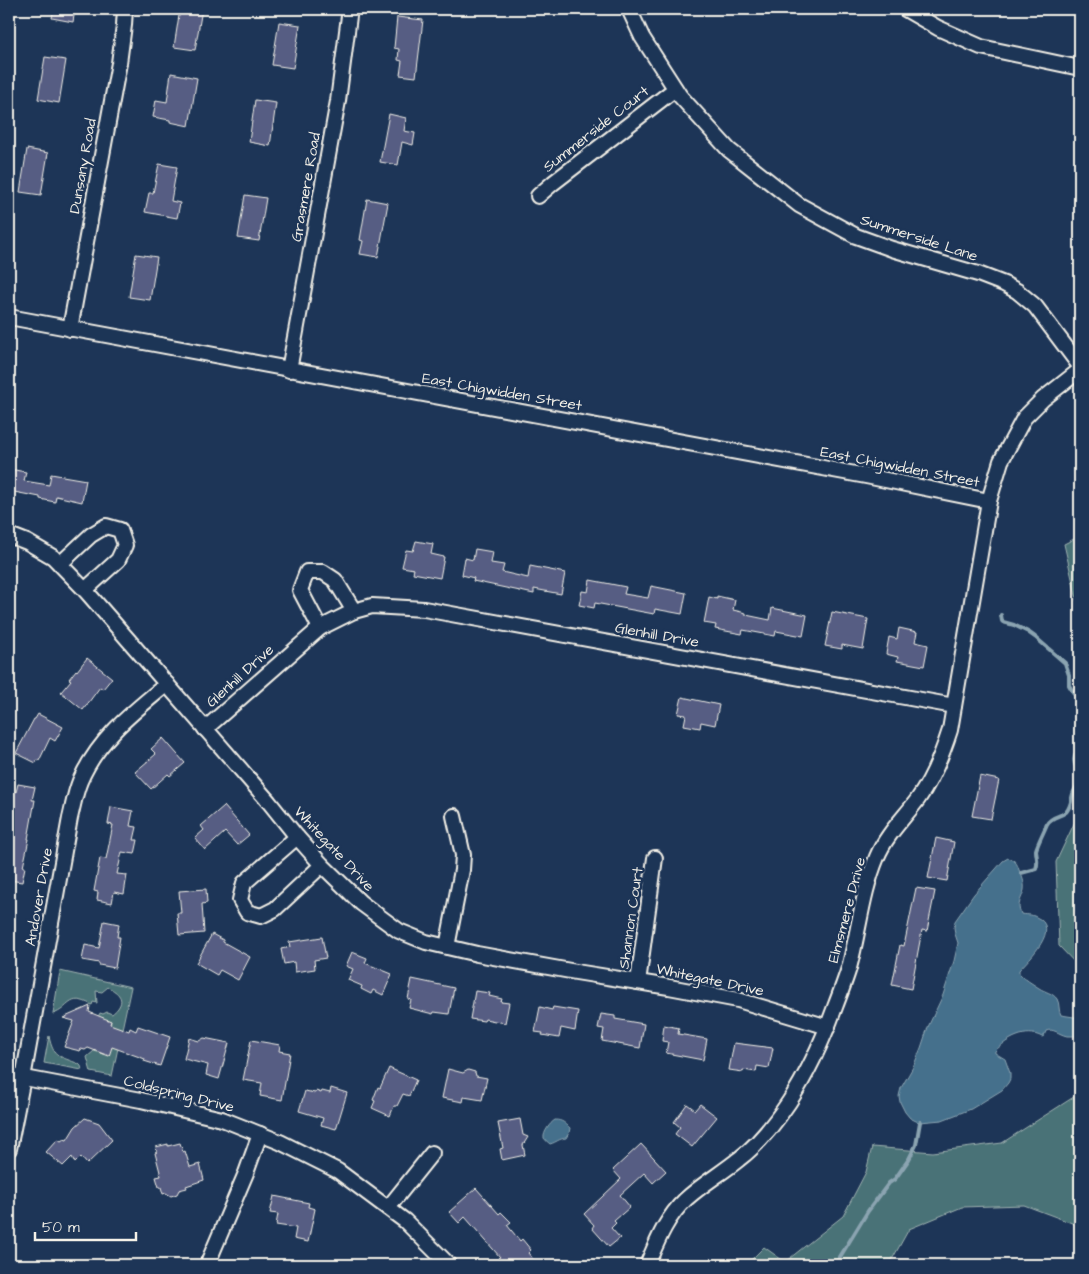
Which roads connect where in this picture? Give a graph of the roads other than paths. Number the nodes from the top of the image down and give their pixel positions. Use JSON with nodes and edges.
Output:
{"nodes":[{"id":1,"x":125,"y":9,"type":"edge"},
{"id":2,"x":349,"y":9,"type":"edge"},
{"id":3,"x":629,"y":9,"type":"edge"},
{"id":4,"x":906,"y":9,"type":"edge"},
{"id":5,"x":1080,"y":68,"type":"edge"},
{"id":6,"x":675,"y":89,"type":"junction"},
{"id":7,"x":538,"y":196,"type":"dead end"},
{"id":8,"x":9,"y":318,"type":"edge"},
{"id":9,"x":70,"y":329,"type":"junction"},
{"id":10,"x":1080,"y":366,"type":"edge"},
{"id":11,"x":289,"y":370,"type":"junction"},
{"id":12,"x":1080,"y":370,"type":"edge"},
{"id":13,"x":989,"y":501,"type":"junction"},
{"id":14,"x":9,"y":535,"type":"edge"},
{"id":15,"x":60,"y":564,"type":"junction"},
{"id":16,"x":86,"y":590,"type":"junction"},
{"id":17,"x":354,"y":611,"type":"junction"},
{"id":18,"x":320,"y":628,"type":"junction"},
{"id":19,"x":167,"y":684,"type":"junction"},
{"id":20,"x":954,"y":706,"type":"junction"},
{"id":21,"x":205,"y":729,"type":"junction"},
{"id":22,"x":454,"y":816,"type":"dead end"},
{"id":23,"x":297,"y":837,"type":"junction"},
{"id":24,"x":656,"y":858,"type":"dead end"},
{"id":25,"x":322,"y":866,"type":"junction"},
{"id":26,"x":447,"y":947,"type":"junction"},
{"id":27,"x":638,"y":982,"type":"junction"},
{"id":28,"x":828,"y":1027,"type":"junction"},
{"id":29,"x":9,"y":1075,"type":"edge"},
{"id":30,"x":23,"y":1078,"type":"junction"},
{"id":31,"x":260,"y":1134,"type":"junction"},
{"id":32,"x":9,"y":1149,"type":"edge"},
{"id":33,"x":432,"y":1153,"type":"dead end"},
{"id":34,"x":388,"y":1208,"type":"junction"},
{"id":35,"x":207,"y":1265,"type":"edge"},
{"id":36,"x":449,"y":1265,"type":"edge"},
{"id":37,"x":646,"y":1265,"type":"edge"}],
"edges":[{"from":1,"to":9,"type":"street","name":"Dunsany Road"},
{"from":2,"to":11,"type":"street","name":"Grasmere Road"},
{"from":3,"to":6,"type":"street","name":"Summerside Lane"},
{"from":4,"to":5,"type":"street"},
{"from":6,"to":7,"type":"street","name":"Summerside Court"},
{"from":6,"to":10,"type":"street","name":"Summerside Lane"},
{"from":8,"to":9,"type":"street","name":"East Chigwidden Street"},
{"from":9,"to":11,"type":"street","name":"East Chigwidden Street"},
{"from":11,"to":13,"type":"street","name":"East Chigwidden Street"},
{"from":12,"to":13,"type":"street","name":"Elmsmere Drive"},
{"from":13,"to":20,"type":"street","name":"Elmsmere Drive"},
{"from":14,"to":15,"type":"street","name":"Whitegate Drive"},
{"from":15,"to":16,"type":"street","name":"Whitegate Drive"},
{"from":15,"to":16,"type":"street"},
{"from":16,"to":19,"type":"street","name":"Whitegate Drive"},
{"from":17,"to":18,"type":"street","name":"Glenhill Drive"},
{"from":17,"to":18,"type":"street"},
{"from":17,"to":20,"type":"street","name":"Glenhill Drive"},
{"from":18,"to":21,"type":"street","name":"Glenhill Drive"},
{"from":19,"to":21,"type":"street","name":"Whitegate Drive"},
{"from":19,"to":30,"type":"street","name":"Andover Drive"},
{"from":20,"to":28,"type":"street","name":"Elmsmere Drive"},
{"from":21,"to":23,"type":"street","name":"Whitegate Drive"},
{"from":22,"to":26,"type":"street"},
{"from":23,"to":25,"type":"street","name":"Whitegate Drive"},
{"from":23,"to":25,"type":"street"},
{"from":24,"to":27,"type":"street","name":"Shannon Court"},
{"from":25,"to":26,"type":"street","name":"Whitegate Drive"},
{"from":26,"to":27,"type":"street","name":"Whitegate Drive"},
{"from":27,"to":28,"type":"street","name":"Whitegate Drive"},
{"from":28,"to":37,"type":"street","name":"Elmsmere Drive"},
{"from":29,"to":30,"type":"street","name":"Coldspring Drive"},
{"from":30,"to":31,"type":"street","name":"Coldspring Drive"},
{"from":30,"to":32,"type":"street","name":"Andover Drive"},
{"from":31,"to":34,"type":"street","name":"Coldspring Drive"},
{"from":31,"to":35,"type":"street"},
{"from":33,"to":34,"type":"street"},
{"from":34,"to":36,"type":"street","name":"Coldspring Drive"}]}
